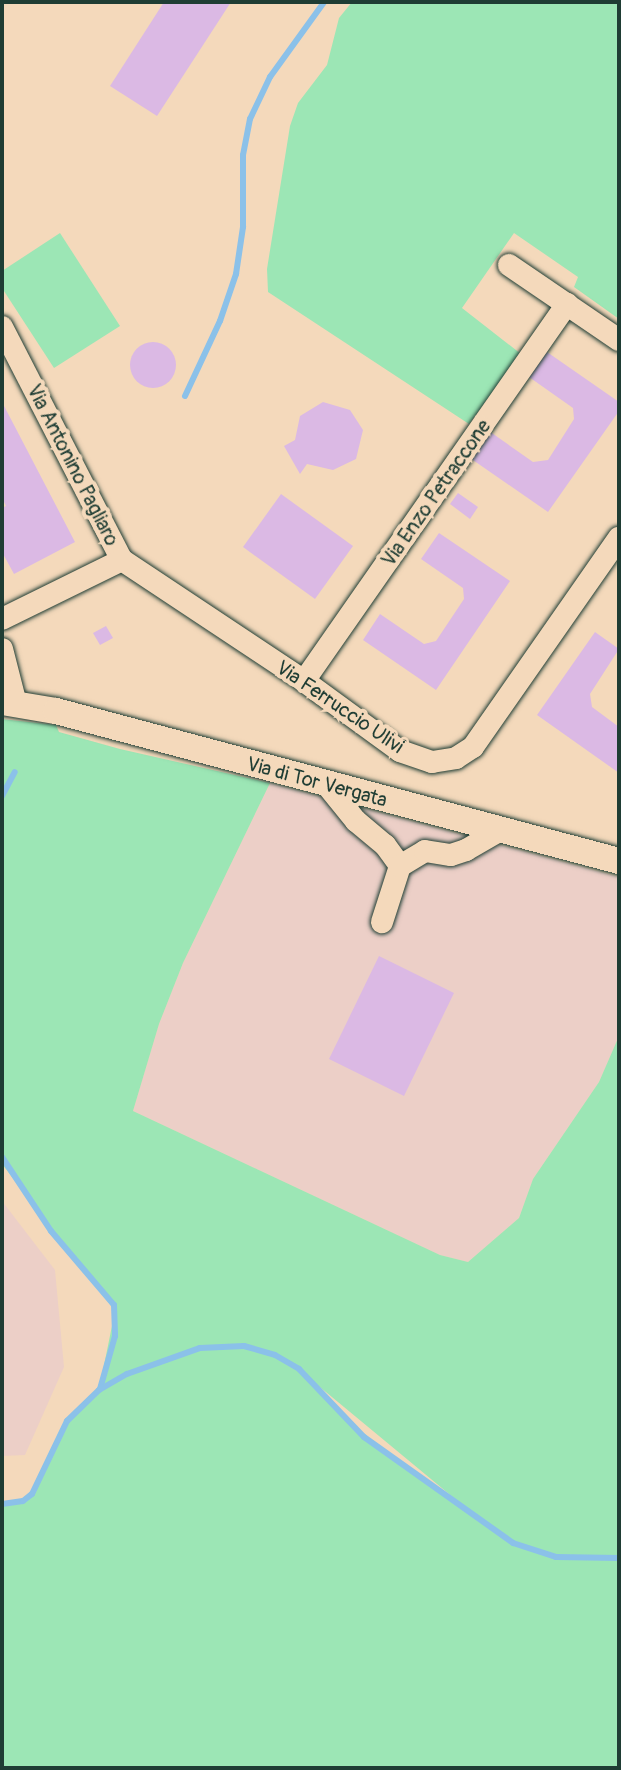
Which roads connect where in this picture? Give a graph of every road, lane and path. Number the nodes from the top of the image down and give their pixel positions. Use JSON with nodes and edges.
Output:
{"nodes":[{"id":1,"x":509,"y":265,"type":"dead end"},
{"id":2,"x":567,"y":304,"type":"junction"},
{"id":3,"x":2,"y":327,"type":"edge"},
{"id":4,"x":619,"y":340,"type":"edge"},
{"id":5,"x":619,"y":538,"type":"edge"},
{"id":6,"x":122,"y":560,"type":"junction"},
{"id":7,"x":2,"y":619,"type":"edge"},
{"id":8,"x":2,"y":649,"type":"edge"},
{"id":9,"x":304,"y":681,"type":"junction"},
{"id":10,"x":9,"y":703,"type":"edge"},
{"id":11,"x":326,"y":784,"type":"junction"},
{"id":12,"x":500,"y":830,"type":"junction"},
{"id":13,"x":619,"y":861,"type":"edge"},
{"id":14,"x":400,"y":866,"type":"junction"},
{"id":15,"x":382,"y":922,"type":"dead end"}],
"edges":[{"from":1,"to":2,"type":"street"},
{"from":2,"to":4,"type":"street"},
{"from":2,"to":9,"type":"street","name":"Via Enzo Petraccone"},
{"from":3,"to":6,"type":"street","name":"Via Antonino Pagliaro"},
{"from":5,"to":9,"type":"street","name":"Via Ferruccio Ulivi"},
{"from":6,"to":7,"type":"street"},
{"from":6,"to":9,"type":"street","name":"Via Ferruccio Ulivi"},
{"from":8,"to":10,"type":"street","name":"Via di Tor Vergata"},
{"from":10,"to":11,"type":"main road","name":"Via di Tor Vergata"},
{"from":11,"to":12,"type":"main road","name":"Via di Tor Vergata"},
{"from":11,"to":14,"type":"street"},
{"from":12,"to":13,"type":"main road","name":"Via di Tor Vergata"},
{"from":12,"to":14,"type":"street"},
{"from":14,"to":15,"type":"street"}]}
